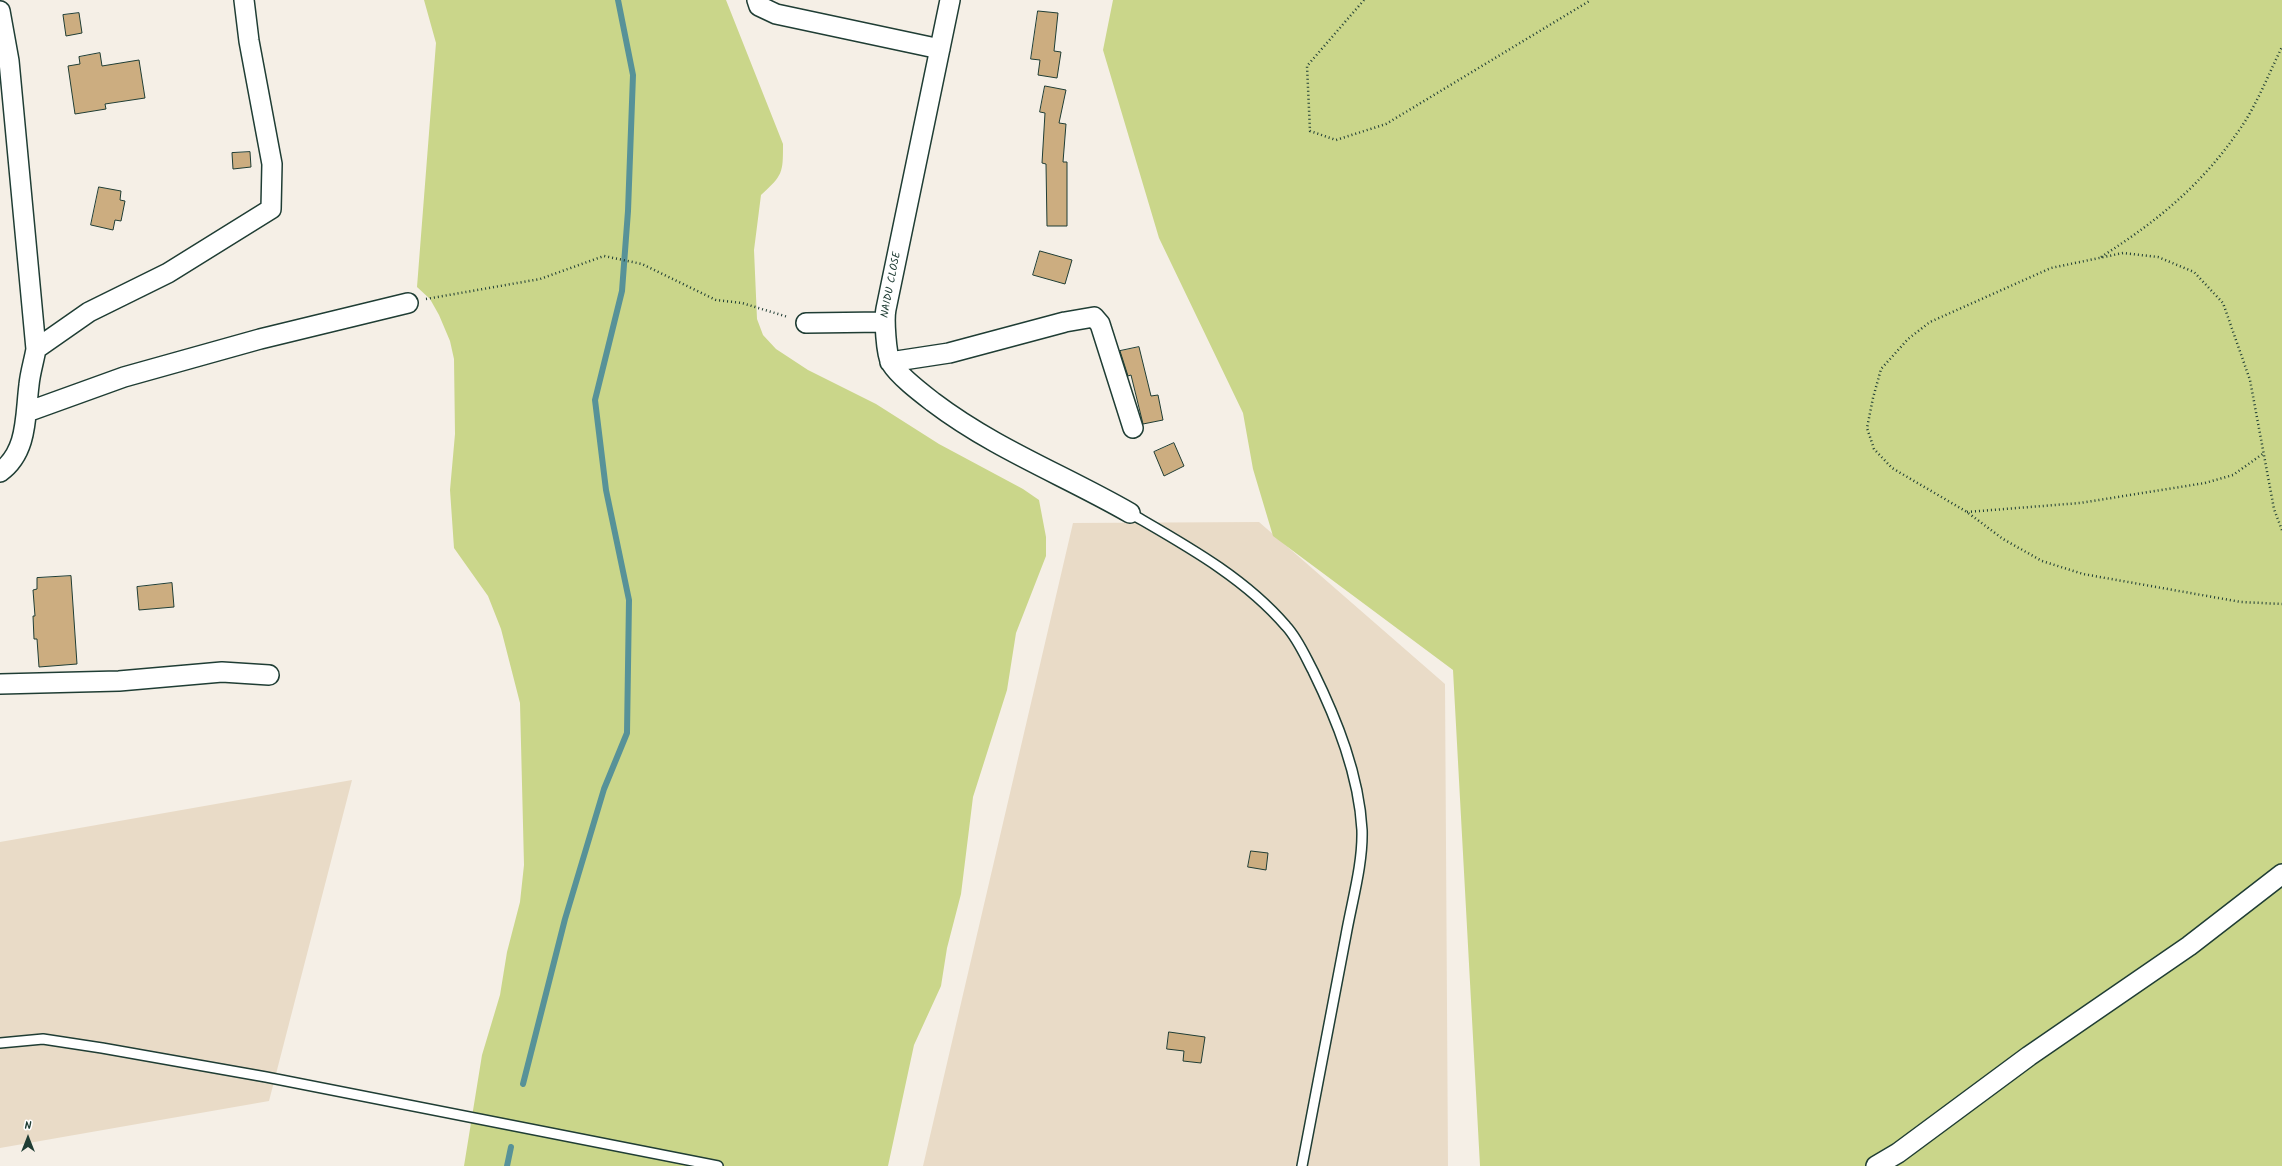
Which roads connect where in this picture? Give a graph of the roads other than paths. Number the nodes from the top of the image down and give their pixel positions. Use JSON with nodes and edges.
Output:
{"nodes":[{"id":1,"x":244,"y":0,"type":"edge"},
{"id":2,"x":757,"y":0,"type":"edge"},
{"id":3,"x":950,"y":0,"type":"edge"},
{"id":4,"x":0,"y":12,"type":"edge"},
{"id":5,"x":940,"y":49,"type":"junction"},
{"id":6,"x":408,"y":303,"type":"road end"},
{"id":7,"x":884,"y":322,"type":"junction"},
{"id":8,"x":806,"y":323,"type":"road end"},
{"id":9,"x":36,"y":349,"type":"junction"},
{"id":10,"x":890,"y":362,"type":"junction"},
{"id":11,"x":27,"y":412,"type":"junction"},
{"id":12,"x":1133,"y":428,"type":"dead end"},
{"id":13,"x":0,"y":472,"type":"edge"},
{"id":14,"x":1130,"y":513,"type":"joint"},
{"id":15,"x":269,"y":675,"type":"dead end"},
{"id":16,"x":0,"y":684,"type":"edge"},
{"id":17,"x":2282,"y":874,"type":"edge"},
{"id":18,"x":0,"y":1043,"type":"edge"},
{"id":19,"x":718,"y":1166,"type":"edge"},
{"id":20,"x":1302,"y":1166,"type":"edge"},
{"id":21,"x":1876,"y":1166,"type":"edge"}],
"edges":[{"from":1,"to":9,"type":"street"},
{"from":2,"to":5,"type":"street"},
{"from":3,"to":5,"type":"street","name":"NAIDU CLOSE"},
{"from":4,"to":9,"type":"street"},
{"from":5,"to":7,"type":"street","name":"NAIDU CLOSE"},
{"from":6,"to":11,"type":"street"},
{"from":7,"to":8,"type":"street"},
{"from":7,"to":10,"type":"street","name":"NAIDU CLOSE"},
{"from":9,"to":11,"type":"street"},
{"from":10,"to":12,"type":"street"},
{"from":10,"to":14,"type":"street"},
{"from":11,"to":13,"type":"street"},
{"from":14,"to":20,"type":"lane"},
{"from":15,"to":16,"type":"street"},
{"from":17,"to":21,"type":"street"},
{"from":18,"to":19,"type":"lane"}]}
